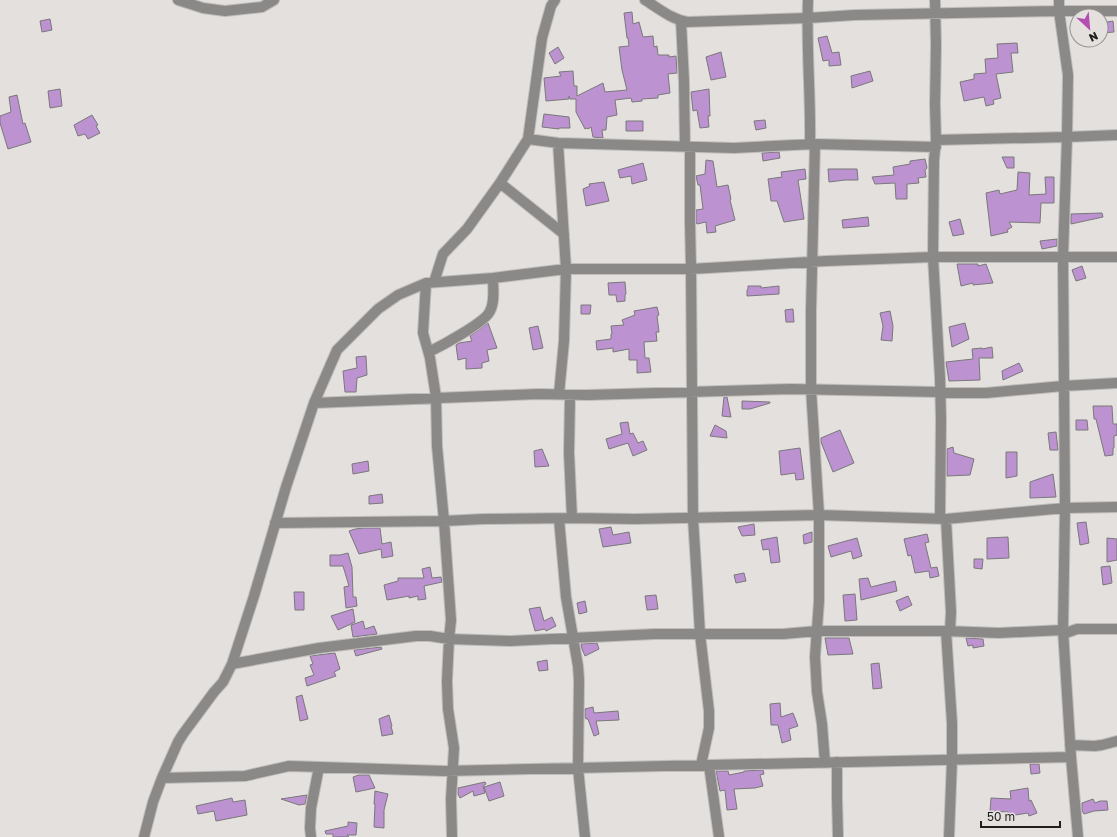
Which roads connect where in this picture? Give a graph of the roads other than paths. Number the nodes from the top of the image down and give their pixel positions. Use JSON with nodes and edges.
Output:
{"nodes":[{"id":1,"x":178,"y":0,"type":"edge"},
{"id":2,"x":274,"y":0,"type":"edge"},
{"id":3,"x":555,"y":0,"type":"edge"},
{"id":4,"x":645,"y":0,"type":"edge"},
{"id":5,"x":808,"y":0,"type":"edge"},
{"id":6,"x":935,"y":0,"type":"edge"},
{"id":7,"x":1059,"y":0,"type":"edge"},
{"id":8,"x":202,"y":4,"type":"edge"},
{"id":9,"x":1059,"y":11,"type":"junction"},
{"id":10,"x":1117,"y":11,"type":"edge"},
{"id":11,"x":935,"y":14,"type":"junction"},
{"id":12,"x":808,"y":18,"type":"junction"},
{"id":13,"x":681,"y":21,"type":"junction"},
{"id":14,"x":1117,"y":135,"type":"edge"},
{"id":15,"x":1067,"y":137,"type":"junction"},
{"id":16,"x":528,"y":139,"type":"junction"},
{"id":17,"x":558,"y":143,"type":"junction"},
{"id":18,"x":813,"y":144,"type":"junction"},
{"id":19,"x":936,"y":144,"type":"junction"},
{"id":20,"x":688,"y":147,"type":"junction"},
{"id":21,"x":500,"y":183,"type":"junction"},
{"id":22,"x":564,"y":234,"type":"junction"},
{"id":23,"x":933,"y":257,"type":"junction"},
{"id":24,"x":1063,"y":257,"type":"junction"},
{"id":25,"x":1117,"y":257,"type":"edge"},
{"id":26,"x":812,"y":263,"type":"junction"},
{"id":27,"x":566,"y":269,"type":"junction"},
{"id":28,"x":692,"y":269,"type":"junction"},
{"id":29,"x":494,"y":278,"type":"junction"},
{"id":30,"x":430,"y":283,"type":"junction"},
{"id":31,"x":429,"y":352,"type":"junction"},
{"id":32,"x":1117,"y":383,"type":"edge"},
{"id":33,"x":1063,"y":386,"type":"junction"},
{"id":34,"x":811,"y":389,"type":"junction"},
{"id":35,"x":692,"y":392,"type":"junction"},
{"id":36,"x":940,"y":392,"type":"junction"},
{"id":37,"x":559,"y":394,"type":"junction"},
{"id":38,"x":570,"y":395,"type":"junction"},
{"id":39,"x":436,"y":397,"type":"junction"},
{"id":40,"x":314,"y":403,"type":"junction"},
{"id":41,"x":1117,"y":507,"type":"edge"},
{"id":42,"x":1065,"y":508,"type":"junction"},
{"id":43,"x":819,"y":515,"type":"junction"},
{"id":44,"x":572,"y":518,"type":"junction"},
{"id":45,"x":693,"y":518,"type":"junction"},
{"id":46,"x":943,"y":518,"type":"junction"},
{"id":47,"x":559,"y":519,"type":"junction"},
{"id":48,"x":444,"y":521,"type":"junction"},
{"id":49,"x":275,"y":523,"type":"junction"},
{"id":50,"x":1117,"y":629,"type":"edge"},
{"id":51,"x":948,"y":630,"type":"junction"},
{"id":52,"x":817,"y":631,"type":"junction"},
{"id":53,"x":1063,"y":632,"type":"junction"},
{"id":54,"x":700,"y":634,"type":"junction"},
{"id":55,"x":573,"y":638,"type":"junction"},
{"id":56,"x":449,"y":639,"type":"junction"},
{"id":57,"x":232,"y":664,"type":"junction"},
{"id":58,"x":1117,"y":741,"type":"edge"},
{"id":59,"x":1070,"y":745,"type":"junction"},
{"id":60,"x":1071,"y":757,"type":"junction"},
{"id":61,"x":952,"y":760,"type":"junction"},
{"id":62,"x":837,"y":762,"type":"junction"},
{"id":63,"x":825,"y":763,"type":"junction"},
{"id":64,"x":705,"y":765,"type":"junction"},
{"id":65,"x":319,"y":767,"type":"junction"},
{"id":66,"x":578,"y":768,"type":"junction"},
{"id":67,"x":452,"y":771,"type":"junction"},
{"id":68,"x":162,"y":778,"type":"junction"},
{"id":69,"x":144,"y":837,"type":"edge"},
{"id":70,"x":310,"y":837,"type":"edge"},
{"id":71,"x":452,"y":837,"type":"edge"},
{"id":72,"x":584,"y":837,"type":"edge"},
{"id":73,"x":719,"y":837,"type":"edge"},
{"id":74,"x":838,"y":837,"type":"edge"},
{"id":75,"x":949,"y":837,"type":"edge"},
{"id":76,"x":1078,"y":837,"type":"edge"}],
"edges":[{"from":1,"to":8,"type":"street"},
{"from":2,"to":8,"type":"street"},
{"from":3,"to":16,"type":"street"},
{"from":4,"to":13,"type":"street"},
{"from":5,"to":12,"type":"street"},
{"from":6,"to":11,"type":"street"},
{"from":7,"to":9,"type":"street"},
{"from":9,"to":10,"type":"street"},
{"from":9,"to":11,"type":"street"},
{"from":9,"to":15,"type":"street"},
{"from":11,"to":12,"type":"street"},
{"from":11,"to":19,"type":"street"},
{"from":12,"to":13,"type":"street"},
{"from":12,"to":18,"type":"street"},
{"from":13,"to":20,"type":"street"},
{"from":14,"to":15,"type":"street"},
{"from":15,"to":19,"type":"street"},
{"from":15,"to":24,"type":"street"},
{"from":16,"to":17,"type":"street"},
{"from":16,"to":21,"type":"street"},
{"from":17,"to":20,"type":"street"},
{"from":17,"to":22,"type":"street"},
{"from":18,"to":19,"type":"street"},
{"from":18,"to":20,"type":"street"},
{"from":18,"to":26,"type":"street"},
{"from":19,"to":23,"type":"street"},
{"from":20,"to":28,"type":"street"},
{"from":21,"to":22,"type":"street"},
{"from":21,"to":30,"type":"street"},
{"from":22,"to":27,"type":"street"},
{"from":23,"to":24,"type":"street"},
{"from":23,"to":26,"type":"street"},
{"from":23,"to":36,"type":"street"},
{"from":24,"to":25,"type":"street"},
{"from":24,"to":33,"type":"street"},
{"from":26,"to":28,"type":"street"},
{"from":26,"to":34,"type":"street"},
{"from":27,"to":28,"type":"street"},
{"from":27,"to":29,"type":"street"},
{"from":27,"to":37,"type":"street"},
{"from":28,"to":35,"type":"street"},
{"from":29,"to":30,"type":"street"},
{"from":29,"to":31,"type":"street"},
{"from":30,"to":31,"type":"street"},
{"from":30,"to":40,"type":"street"},
{"from":31,"to":39,"type":"street"},
{"from":32,"to":33,"type":"street"},
{"from":33,"to":36,"type":"street"},
{"from":33,"to":42,"type":"street"},
{"from":34,"to":35,"type":"street"},
{"from":34,"to":36,"type":"street"},
{"from":34,"to":43,"type":"street"},
{"from":35,"to":38,"type":"street"},
{"from":35,"to":45,"type":"street"},
{"from":36,"to":46,"type":"street"},
{"from":37,"to":38,"type":"street"},
{"from":37,"to":39,"type":"street"},
{"from":38,"to":44,"type":"street"},
{"from":39,"to":40,"type":"street"},
{"from":39,"to":48,"type":"street"},
{"from":40,"to":49,"type":"street"},
{"from":41,"to":42,"type":"street"},
{"from":42,"to":46,"type":"street"},
{"from":42,"to":53,"type":"street"},
{"from":43,"to":45,"type":"street"},
{"from":43,"to":46,"type":"street"},
{"from":43,"to":52,"type":"street"},
{"from":44,"to":45,"type":"street"},
{"from":44,"to":47,"type":"street"},
{"from":45,"to":54,"type":"street"},
{"from":46,"to":51,"type":"street"},
{"from":47,"to":48,"type":"street"},
{"from":47,"to":55,"type":"street"},
{"from":48,"to":49,"type":"street"},
{"from":48,"to":56,"type":"street"},
{"from":49,"to":57,"type":"street"},
{"from":50,"to":53,"type":"street"},
{"from":51,"to":52,"type":"street"},
{"from":51,"to":53,"type":"street"},
{"from":51,"to":61,"type":"street"},
{"from":52,"to":54,"type":"street"},
{"from":52,"to":63,"type":"street"},
{"from":53,"to":59,"type":"street"},
{"from":54,"to":55,"type":"street"},
{"from":54,"to":64,"type":"street"},
{"from":55,"to":56,"type":"street"},
{"from":55,"to":66,"type":"street"},
{"from":56,"to":57,"type":"street"},
{"from":56,"to":67,"type":"street"},
{"from":57,"to":68,"type":"street"},
{"from":58,"to":59,"type":"street"},
{"from":59,"to":60,"type":"street"},
{"from":60,"to":61,"type":"street"},
{"from":60,"to":76,"type":"street"},
{"from":61,"to":62,"type":"street"},
{"from":61,"to":75,"type":"street"},
{"from":62,"to":63,"type":"street"},
{"from":62,"to":74,"type":"street"},
{"from":63,"to":64,"type":"street"},
{"from":64,"to":66,"type":"street"},
{"from":64,"to":73,"type":"street"},
{"from":65,"to":67,"type":"street"},
{"from":65,"to":68,"type":"street"},
{"from":65,"to":70,"type":"street"},
{"from":66,"to":67,"type":"street"},
{"from":66,"to":72,"type":"street"},
{"from":67,"to":71,"type":"street"},
{"from":68,"to":69,"type":"street"}]}
